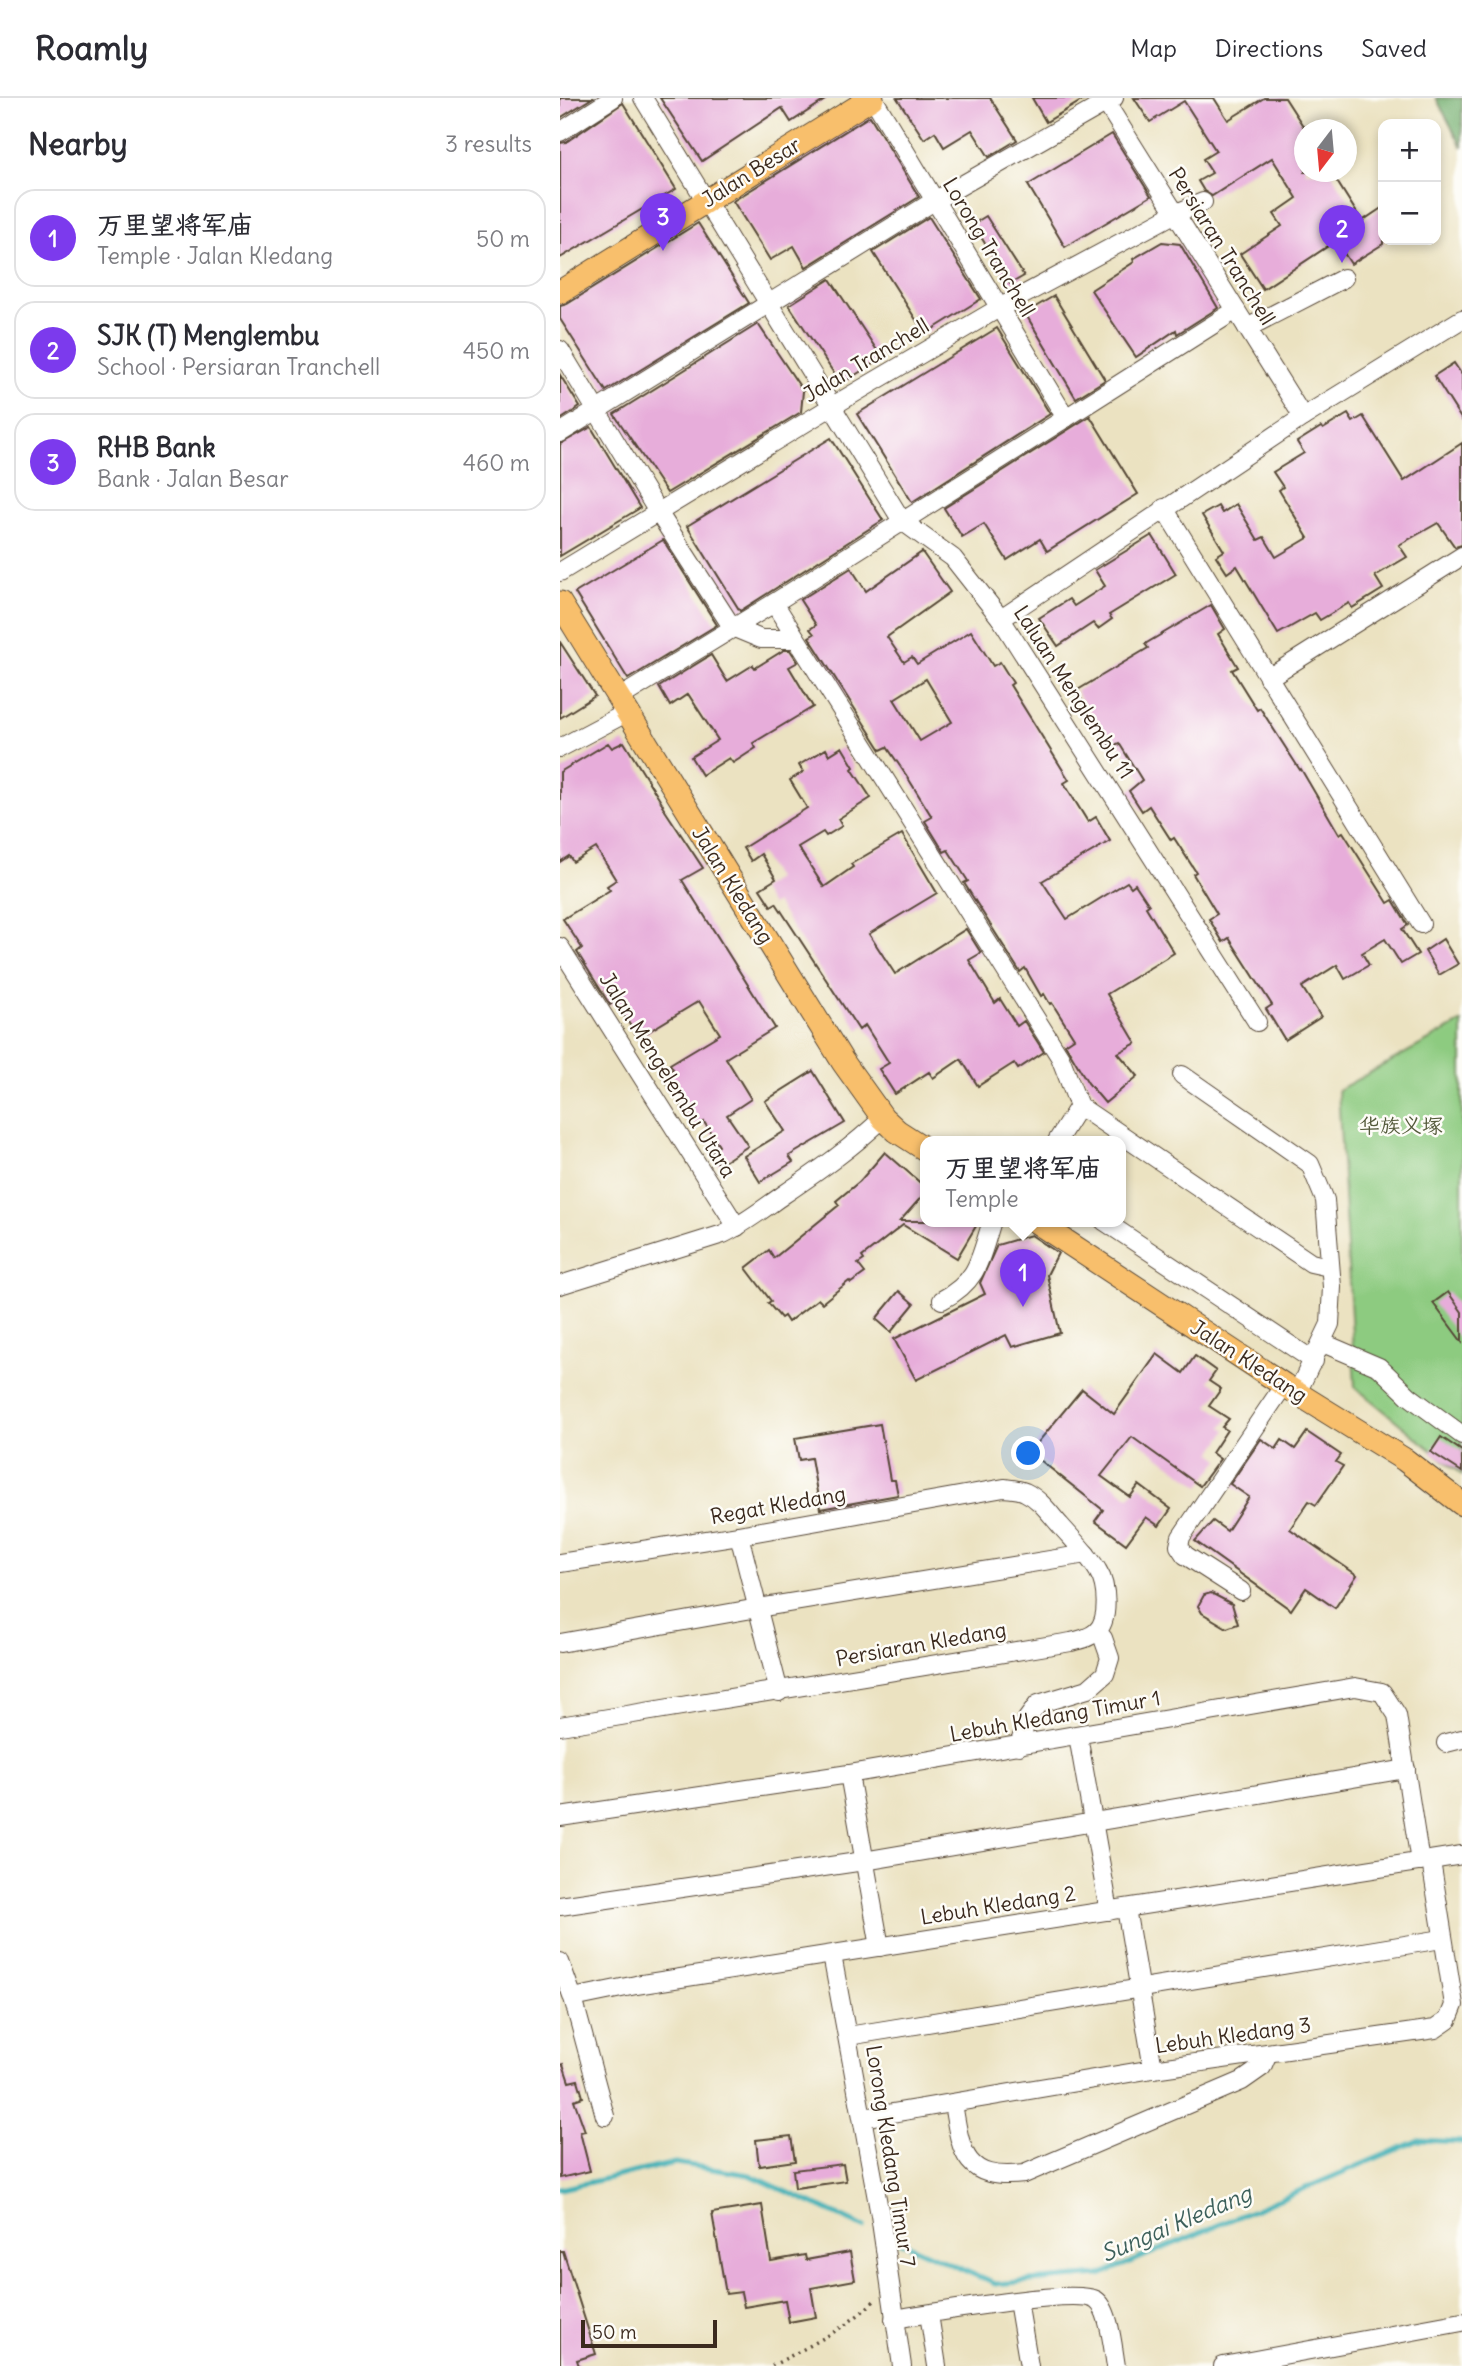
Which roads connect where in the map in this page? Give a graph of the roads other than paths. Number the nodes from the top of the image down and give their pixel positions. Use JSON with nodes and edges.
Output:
{"nodes":[{"id":1,"x":613,"y":98,"type":"edge"},
{"id":2,"x":643,"y":98,"type":"edge"},
{"id":3,"x":855,"y":98,"type":"edge"},
{"id":4,"x":873,"y":98,"type":"edge"},
{"id":5,"x":1108,"y":100,"type":"edge"},
{"id":6,"x":560,"y":132,"type":"edge"},
{"id":7,"x":704,"y":197,"type":"junction"},
{"id":8,"x":934,"y":201,"type":"junction"},
{"id":9,"x":1203,"y":202,"type":"dead end"},
{"id":10,"x":1174,"y":215,"type":"junction"},
{"id":11,"x":1344,"y":278,"type":"dead end"},
{"id":12,"x":560,"y":281,"type":"edge"},
{"id":13,"x":560,"y":292,"type":"edge"},
{"id":14,"x":770,"y":302,"type":"junction"},
{"id":15,"x":999,"y":308,"type":"junction"},
{"id":16,"x":1236,"y":310,"type":"junction"},
{"id":17,"x":1462,"y":319,"type":"edge"},
{"id":18,"x":1247,"y":328,"type":"junction"},
{"id":19,"x":560,"y":350,"type":"edge"},
{"id":20,"x":831,"y":407,"type":"junction"},
{"id":21,"x":596,"y":412,"type":"junction"},
{"id":22,"x":1303,"y":417,"type":"junction"},
{"id":23,"x":1066,"y":418,"type":"junction"},
{"id":24,"x":560,"y":433,"type":"edge"},
{"id":25,"x":1164,"y":508,"type":"junction"},
{"id":26,"x":658,"y":512,"type":"junction"},
{"id":27,"x":902,"y":521,"type":"junction"},
{"id":28,"x":1462,"y":556,"type":"edge"},
{"id":29,"x":560,"y":572,"type":"edge"},
{"id":30,"x":560,"y":603,"type":"edge"},
{"id":31,"x":774,"y":603,"type":"junction"},
{"id":32,"x":1001,"y":619,"type":"junction"},
{"id":33,"x":732,"y":627,"type":"junction"},
{"id":34,"x":796,"y":639,"type":"junction"},
{"id":35,"x":1268,"y":678,"type":"junction"},
{"id":36,"x":623,"y":705,"type":"junction"},
{"id":37,"x":560,"y":748,"type":"edge"},
{"id":38,"x":1421,"y":924,"type":"dead end"},
{"id":39,"x":560,"y":947,"type":"edge"},
{"id":40,"x":1256,"y":1022,"type":"dead end"},
{"id":41,"x":1182,"y":1075,"type":"dead end"},
{"id":42,"x":1079,"y":1106,"type":"junction"},
{"id":43,"x":883,"y":1118,"type":"junction"},
{"id":44,"x":1060,"y":1136,"type":"edge"},
{"id":45,"x":1123,"y":1136,"type":"edge"},
{"id":46,"x":1126,"y":1138,"type":"edge"},
{"id":47,"x":920,"y":1146,"type":"edge"},
{"id":48,"x":737,"y":1227,"type":"junction"},
{"id":49,"x":990,"y":1227,"type":"edge"},
{"id":50,"x":1044,"y":1227,"type":"edge"},
{"id":51,"x":1113,"y":1227,"type":"edge"},
{"id":52,"x":1329,"y":1267,"type":"junction"},
{"id":53,"x":560,"y":1285,"type":"edge"},
{"id":54,"x":942,"y":1300,"type":"dead end"},
{"id":55,"x":1323,"y":1343,"type":"junction"},
{"id":56,"x":1314,"y":1361,"type":"junction"},
{"id":57,"x":1291,"y":1389,"type":"junction"},
{"id":58,"x":1462,"y":1435,"type":"edge"},
{"id":59,"x":1462,"y":1504,"type":"edge"},
{"id":60,"x":739,"y":1535,"type":"junction"},
{"id":61,"x":1086,"y":1554,"type":"junction"},
{"id":62,"x":560,"y":1563,"type":"edge"},
{"id":63,"x":1241,"y":1591,"type":"dead end"},
{"id":64,"x":758,"y":1608,"type":"junction"},
{"id":65,"x":1096,"y":1632,"type":"junction"},
{"id":66,"x":560,"y":1643,"type":"edge"},
{"id":67,"x":779,"y":1692,"type":"junction"},
{"id":68,"x":560,"y":1726,"type":"edge"},
{"id":69,"x":1078,"y":1736,"type":"junction"},
{"id":70,"x":1019,"y":1746,"type":"junction"},
{"id":71,"x":1406,"y":1769,"type":"junction"},
{"id":72,"x":849,"y":1774,"type":"junction"},
{"id":73,"x":560,"y":1817,"type":"edge"},
{"id":74,"x":1093,"y":1822,"type":"junction"},
{"id":75,"x":1462,"y":1855,"type":"edge"},
{"id":76,"x":864,"y":1861,"type":"junction"},
{"id":77,"x":1426,"y":1861,"type":"junction"},
{"id":78,"x":560,"y":1906,"type":"edge"},
{"id":79,"x":1117,"y":1910,"type":"junction"},
{"id":80,"x":1442,"y":1939,"type":"junction"},
{"id":81,"x":880,"y":1947,"type":"junction"},
{"id":82,"x":832,"y":1955,"type":"junction"},
{"id":83,"x":560,"y":1962,"type":"edge"},
{"id":84,"x":1139,"y":1989,"type":"junction"},
{"id":85,"x":573,"y":1998,"type":"junction"},
{"id":86,"x":848,"y":2036,"type":"junction"},
{"id":87,"x":1268,"y":2053,"type":"junction"},
{"id":88,"x":1153,"y":2069,"type":"junction"},
{"id":89,"x":953,"y":2103,"type":"junction"},
{"id":90,"x":605,"y":2116,"type":"dead end"},
{"id":91,"x":863,"y":2118,"type":"junction"},
{"id":92,"x":1018,"y":2301,"type":"junction"},
{"id":93,"x":929,"y":2314,"type":"junction"},
{"id":94,"x":894,"y":2319,"type":"junction"},
{"id":95,"x":1462,"y":2322,"type":"edge"},
{"id":96,"x":902,"y":2366,"type":"edge"},
{"id":97,"x":937,"y":2366,"type":"edge"},
{"id":98,"x":1030,"y":2366,"type":"edge"},
{"id":99,"x":1116,"y":2366,"type":"edge"},
{"id":100,"x":1223,"y":2366,"type":"edge"}],
"edges":[{"from":1,"to":6,"type":"street"},
{"from":2,"to":7,"type":"street","name":"Laluan Menglembu 11"},
{"from":3,"to":7,"type":"main road","name":"Jalan Besar"},
{"from":4,"to":7,"type":"main road","name":"Jalan Besar"},
{"from":4,"to":8,"type":"street","name":"Lorong Tranchell"},
{"from":5,"to":8,"type":"street"},
{"from":5,"to":10,"type":"street","name":"Persiaran Tranchell"},
{"from":7,"to":12,"type":"main road","name":"Jalan Besar"},
{"from":7,"to":13,"type":"main road","name":"Jalan Besar"},
{"from":7,"to":14,"type":"street","name":"Laluan Menglembu 11"},
{"from":8,"to":14,"type":"street"},
{"from":8,"to":15,"type":"street","name":"Lorong Tranchell"},
{"from":9,"to":10,"type":"street","name":"Jalan Tranchell"},
{"from":10,"to":15,"type":"street","name":"Jalan Tranchell"},
{"from":10,"to":16,"type":"street","name":"Persiaran Tranchell"},
{"from":11,"to":18,"type":"street"},
{"from":14,"to":20,"type":"street","name":"Laluan Menglembu 11"},
{"from":14,"to":21,"type":"street"},
{"from":15,"to":20,"type":"street","name":"Jalan Tranchell"},
{"from":15,"to":23,"type":"street","name":"Lorong Tranchell"},
{"from":16,"to":18,"type":"street","name":"Persiaran Tranchell"},
{"from":16,"to":23,"type":"street"},
{"from":17,"to":22,"type":"street"},
{"from":18,"to":22,"type":"street","name":"Persiaran Tranchell"},
{"from":19,"to":21,"type":"street"},
{"from":20,"to":26,"type":"street","name":"Jalan Tranchell"},
{"from":20,"to":27,"type":"street","name":"Laluan Menglembu 11"},
{"from":21,"to":24,"type":"street"},
{"from":21,"to":26,"type":"street"},
{"from":22,"to":25,"type":"street"},
{"from":23,"to":27,"type":"street"},
{"from":25,"to":32,"type":"street"},
{"from":25,"to":35,"type":"street"},
{"from":26,"to":29,"type":"street","name":"Jalan Tranchell"},
{"from":26,"to":33,"type":"street"},
{"from":27,"to":31,"type":"street"},
{"from":27,"to":32,"type":"street","name":"Laluan Menglembu 11"},
{"from":28,"to":35,"type":"street"},
{"from":30,"to":36,"type":"main road","name":"Jalan Kledang"},
{"from":31,"to":33,"type":"street"},
{"from":31,"to":34,"type":"street"},
{"from":32,"to":40,"type":"street","name":"Laluan Menglembu 11"},
{"from":33,"to":34,"type":"street"},
{"from":33,"to":36,"type":"street"},
{"from":34,"to":42,"type":"street"},
{"from":35,"to":38,"type":"street"},
{"from":36,"to":37,"type":"street"},
{"from":36,"to":43,"type":"main road","name":"Jalan Kledang"},
{"from":39,"to":48,"type":"street","name":"Jalan Mengelembu Utara"},
{"from":41,"to":52,"type":"street"},
{"from":42,"to":44,"type":"street"},
{"from":42,"to":45,"type":"street"},
{"from":43,"to":47,"type":"main road","name":"Jalan Kledang"},
{"from":43,"to":48,"type":"street"},
{"from":46,"to":52,"type":"street"},
{"from":48,"to":53,"type":"street"},
{"from":49,"to":54,"type":"street"},
{"from":50,"to":57,"type":"main road","name":"Jalan Kledang"},
{"from":51,"to":56,"type":"street"},
{"from":52,"to":55,"type":"street"},
{"from":55,"to":56,"type":"street"},
{"from":55,"to":58,"type":"street"},
{"from":56,"to":57,"type":"street"},
{"from":57,"to":59,"type":"main road","name":"Jalan Kledang"},
{"from":57,"to":63,"type":"street"},
{"from":60,"to":61,"type":"street","name":"Regat Kledang"},
{"from":60,"to":62,"type":"street","name":"Regat Kledang"},
{"from":60,"to":64,"type":"street"},
{"from":61,"to":64,"type":"street"},
{"from":61,"to":65,"type":"street"},
{"from":64,"to":66,"type":"street"},
{"from":64,"to":67,"type":"street"},
{"from":65,"to":67,"type":"street","name":"Persiaran Kledang"},
{"from":65,"to":70,"type":"street"},
{"from":67,"to":68,"type":"street","name":"Persiaran Kledang"},
{"from":69,"to":70,"type":"street","name":"Lebuh Kledang Timur 1"},
{"from":69,"to":71,"type":"street","name":"Lebuh Kledang Timur 1"},
{"from":69,"to":74,"type":"street"},
{"from":70,"to":72,"type":"street","name":"Lebuh Kledang Timur 1"},
{"from":71,"to":74,"type":"street"},
{"from":71,"to":77,"type":"street","name":"Lebuh Kledang Timur 1"},
{"from":72,"to":73,"type":"street","name":"Lebuh Kledang Timur 1"},
{"from":72,"to":76,"type":"street"},
{"from":74,"to":76,"type":"street"},
{"from":74,"to":79,"type":"street"},
{"from":75,"to":77,"type":"street","name":"Lebuh Kledang 2"},
{"from":76,"to":78,"type":"street"},
{"from":76,"to":81,"type":"street"},
{"from":77,"to":79,"type":"street","name":"Lebuh Kledang 2"},
{"from":77,"to":80,"type":"street","name":"Lebuh Kledang 3"},
{"from":79,"to":81,"type":"street","name":"Lebuh Kledang 2"},
{"from":79,"to":84,"type":"street"},
{"from":80,"to":84,"type":"street"},
{"from":80,"to":87,"type":"street","name":"Lebuh Kledang 3"},
{"from":81,"to":82,"type":"street","name":"Lebuh Kledang 2"},
{"from":82,"to":85,"type":"street","name":"Lebuh Kledang 2"},
{"from":82,"to":86,"type":"street","name":"Lorong Kledang Timur 7"},
{"from":83,"to":85,"type":"street"},
{"from":84,"to":86,"type":"street"},
{"from":84,"to":88,"type":"street"},
{"from":85,"to":90,"type":"street"},
{"from":86,"to":91,"type":"street","name":"Lorong Kledang Timur 7"},
{"from":87,"to":88,"type":"street","name":"Lebuh Kledang 3"},
{"from":87,"to":89,"type":"street"},
{"from":88,"to":89,"type":"street","name":"Lebuh Kledang 3"},
{"from":89,"to":91,"type":"street","name":"Lebuh Kledang 3"},
{"from":91,"to":94,"type":"street","name":"Lorong Kledang Timur 7"},
{"from":92,"to":93,"type":"street"},
{"from":92,"to":98,"type":"street"},
{"from":92,"to":99,"type":"street"},
{"from":93,"to":94,"type":"street"},
{"from":93,"to":97,"type":"street"},
{"from":94,"to":96,"type":"street","name":"Lorong Kledang Timur 7"},
{"from":95,"to":100,"type":"street"}]}
